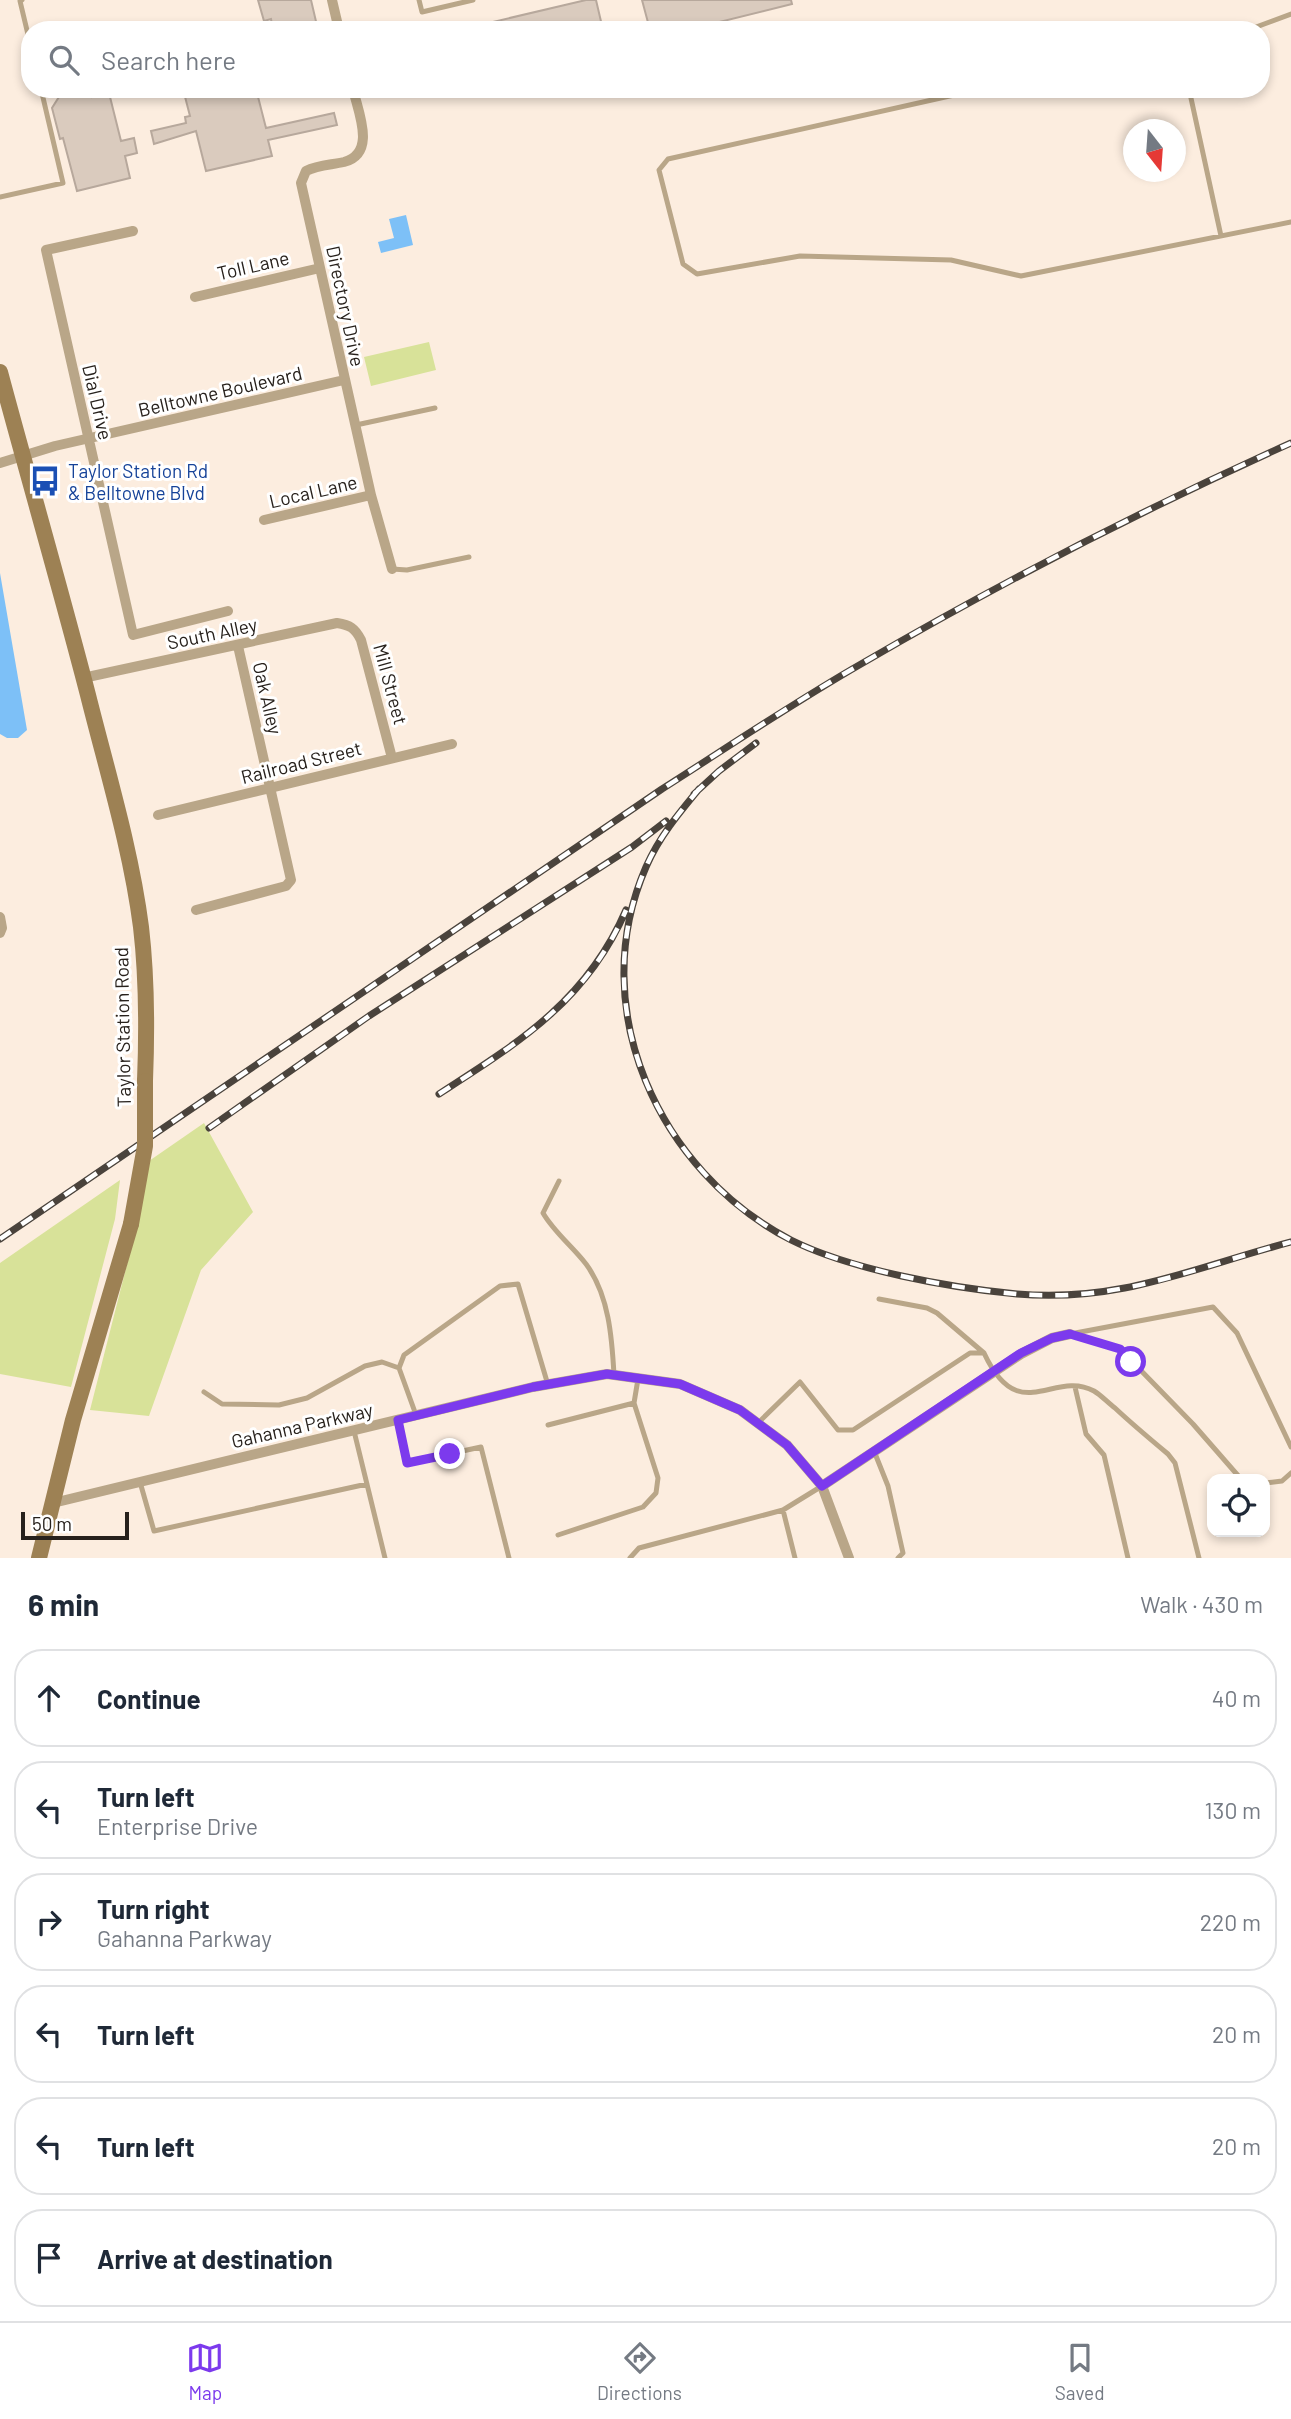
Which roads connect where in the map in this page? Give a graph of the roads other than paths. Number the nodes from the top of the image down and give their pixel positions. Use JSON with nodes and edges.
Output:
{"nodes":[{"id":1,"x":22,"y":0,"type":"edge"},
{"id":2,"x":332,"y":0,"type":"edge"},
{"id":3,"x":419,"y":0,"type":"edge"},
{"id":4,"x":473,"y":0,"type":"edge"},
{"id":5,"x":1291,"y":14,"type":"edge"},
{"id":6,"x":25,"y":21,"type":"edge"},
{"id":7,"x":337,"y":21,"type":"edge"},
{"id":8,"x":1270,"y":22,"type":"edge"},
{"id":9,"x":43,"y":98,"type":"edge"},
{"id":10,"x":355,"y":98,"type":"edge"},
{"id":11,"x":941,"y":98,"type":"edge"},
{"id":12,"x":1191,"y":98,"type":"edge"},
{"id":13,"x":0,"y":197,"type":"edge"},
{"id":14,"x":1291,"y":222,"type":"edge"},
{"id":15,"x":133,"y":231,"type":"dead end"},
{"id":16,"x":1221,"y":236,"type":"junction"},
{"id":17,"x":320,"y":268,"type":"junction"},
{"id":18,"x":195,"y":297,"type":"dead end"},
{"id":19,"x":0,"y":372,"type":"edge"},
{"id":20,"x":344,"y":380,"type":"junction"},
{"id":21,"x":435,"y":408,"type":"dead end"},
{"id":22,"x":354,"y":425,"type":"junction"},
{"id":23,"x":88,"y":439,"type":"junction"},
{"id":24,"x":23,"y":456,"type":"junction"},
{"id":25,"x":0,"y":463,"type":"edge"},
{"id":26,"x":371,"y":495,"type":"junction"},
{"id":27,"x":264,"y":520,"type":"dead end"},
{"id":28,"x":469,"y":557,"type":"dead end"},
{"id":29,"x":392,"y":569,"type":"joint"},
{"id":30,"x":228,"y":611,"type":"dead end"},
{"id":31,"x":348,"y":625,"type":"joint"},
{"id":32,"x":239,"y":646,"type":"junction"},
{"id":33,"x":83,"y":678,"type":"junction"},
{"id":34,"x":452,"y":744,"type":"dead end"},
{"id":35,"x":392,"y":758,"type":"junction"},
{"id":36,"x":271,"y":787,"type":"junction"},
{"id":37,"x":158,"y":816,"type":"dead end"},
{"id":38,"x":196,"y":909,"type":"dead end"},
{"id":39,"x":0,"y":917,"type":"edge"},
{"id":40,"x":0,"y":933,"type":"edge"},
{"id":41,"x":559,"y":1181,"type":"dead end"},
{"id":42,"x":879,"y":1299,"type":"dead end"},
{"id":43,"x":1070,"y":1334,"type":"junction"},
{"id":44,"x":984,"y":1353,"type":"junction"},
{"id":45,"x":399,"y":1368,"type":"junction"},
{"id":46,"x":993,"y":1372,"type":"junction"},
{"id":47,"x":614,"y":1375,"type":"junction"},
{"id":48,"x":638,"y":1379,"type":"junction"},
{"id":49,"x":548,"y":1385,"type":"junction"},
{"id":50,"x":1075,"y":1387,"type":"junction"},
{"id":51,"x":204,"y":1392,"type":"dead end"},
{"id":52,"x":634,"y":1403,"type":"junction"},
{"id":53,"x":416,"y":1416,"type":"junction"},
{"id":54,"x":398,"y":1420,"type":"junction"},
{"id":55,"x":758,"y":1423,"type":"junction"},
{"id":56,"x":548,"y":1425,"type":"dead end"},
{"id":57,"x":354,"y":1431,"type":"junction"},
{"id":58,"x":1291,"y":1447,"type":"edge"},
{"id":59,"x":874,"y":1451,"type":"junction"},
{"id":60,"x":1237,"y":1474,"type":"edge"},
{"id":61,"x":1291,"y":1474,"type":"edge"},
{"id":62,"x":140,"y":1482,"type":"junction"},
{"id":63,"x":1270,"y":1482,"type":"edge"},
{"id":64,"x":367,"y":1484,"type":"junction"},
{"id":65,"x":822,"y":1486,"type":"junction"},
{"id":66,"x":53,"y":1503,"type":"junction"},
{"id":67,"x":783,"y":1510,"type":"junction"},
{"id":68,"x":558,"y":1535,"type":"dead end"},
{"id":69,"x":39,"y":1558,"type":"edge"},
{"id":70,"x":385,"y":1558,"type":"edge"},
{"id":71,"x":509,"y":1558,"type":"edge"},
{"id":72,"x":630,"y":1558,"type":"edge"},
{"id":73,"x":795,"y":1558,"type":"edge"},
{"id":74,"x":849,"y":1558,"type":"edge"},
{"id":75,"x":898,"y":1558,"type":"edge"},
{"id":76,"x":1128,"y":1558,"type":"edge"},
{"id":77,"x":1199,"y":1558,"type":"edge"}],
"edges":[{"from":1,"to":6,"type":"lane"},
{"from":2,"to":7,"type":"street"},
{"from":3,"to":4,"type":"lane"},
{"from":5,"to":8,"type":"lane"},
{"from":9,"to":13,"type":"lane"},
{"from":10,"to":17,"type":"street","name":"Directory Drive"},
{"from":11,"to":16,"type":"lane"},
{"from":12,"to":16,"type":"lane"},
{"from":14,"to":16,"type":"lane"},
{"from":15,"to":23,"type":"street","name":"Dial Drive"},
{"from":17,"to":18,"type":"street","name":"Toll Lane"},
{"from":17,"to":20,"type":"street","name":"Directory Drive"},
{"from":19,"to":24,"type":"main road","name":"Taylor Station Road"},
{"from":20,"to":22,"type":"street","name":"Directory Drive"},
{"from":20,"to":23,"type":"street","name":"Belltowne Boulevard"},
{"from":21,"to":22,"type":"lane"},
{"from":22,"to":26,"type":"street","name":"Directory Drive"},
{"from":23,"to":24,"type":"street","name":"Belltowne Boulevard"},
{"from":23,"to":30,"type":"street","name":"Dial Drive"},
{"from":24,"to":25,"type":"street","name":"Belltowne Boulevard"},
{"from":24,"to":33,"type":"main road","name":"Taylor Station Road"},
{"from":26,"to":27,"type":"street","name":"Local Lane"},
{"from":26,"to":29,"type":"street","name":"Directory Drive"},
{"from":28,"to":29,"type":"lane"},
{"from":31,"to":32,"type":"street","name":"South Alley"},
{"from":31,"to":35,"type":"street","name":"Mill Street"},
{"from":32,"to":33,"type":"street","name":"South Alley"},
{"from":32,"to":36,"type":"street","name":"Oak Alley"},
{"from":33,"to":66,"type":"main road","name":"Taylor Station Road","bridge":true},
{"from":34,"to":35,"type":"street","name":"Railroad Street"},
{"from":35,"to":36,"type":"street","name":"Railroad Street"},
{"from":36,"to":37,"type":"street","name":"Railroad Street"},
{"from":36,"to":38,"type":"street","name":"Oak Alley"},
{"from":39,"to":40,"type":"street"},
{"from":41,"to":47,"type":"lane"},
{"from":42,"to":44,"type":"lane"},
{"from":43,"to":46,"type":"street"},
{"from":43,"to":58,"type":"lane"},
{"from":43,"to":60,"type":"lane"},
{"from":44,"to":46,"type":"lane"},
{"from":44,"to":55,"type":"lane"},
{"from":45,"to":49,"type":"lane"},
{"from":45,"to":51,"type":"lane"},
{"from":45,"to":53,"type":"lane"},
{"from":46,"to":50,"type":"lane"},
{"from":46,"to":59,"type":"street"},
{"from":47,"to":48,"type":"street","name":"Gahanna Parkway"},
{"from":47,"to":49,"type":"street","name":"Gahanna Parkway"},
{"from":48,"to":52,"type":"lane"},
{"from":48,"to":55,"type":"street","name":"Gahanna Parkway"},
{"from":49,"to":53,"type":"street","name":"Gahanna Parkway"},
{"from":50,"to":76,"type":"lane"},
{"from":50,"to":77,"type":"lane"},
{"from":52,"to":56,"type":"lane"},
{"from":52,"to":68,"type":"lane"},
{"from":53,"to":54,"type":"street","name":"Gahanna Parkway"},
{"from":54,"to":57,"type":"street","name":"Gahanna Parkway"},
{"from":54,"to":71,"type":"lane"},
{"from":55,"to":65,"type":"street","name":"Gahanna Parkway"},
{"from":57,"to":62,"type":"street","name":"Gahanna Parkway"},
{"from":57,"to":64,"type":"lane"},
{"from":59,"to":65,"type":"street"},
{"from":59,"to":75,"type":"lane"},
{"from":61,"to":63,"type":"lane"},
{"from":62,"to":64,"type":"lane"},
{"from":62,"to":66,"type":"street","name":"Gahanna Parkway"},
{"from":64,"to":70,"type":"lane"},
{"from":65,"to":67,"type":"lane"},
{"from":65,"to":74,"type":"street","name":"Gahanna Parkway"},
{"from":66,"to":69,"type":"main road","name":"Taylor Station Road"},
{"from":67,"to":72,"type":"lane"},
{"from":67,"to":73,"type":"lane"}]}
